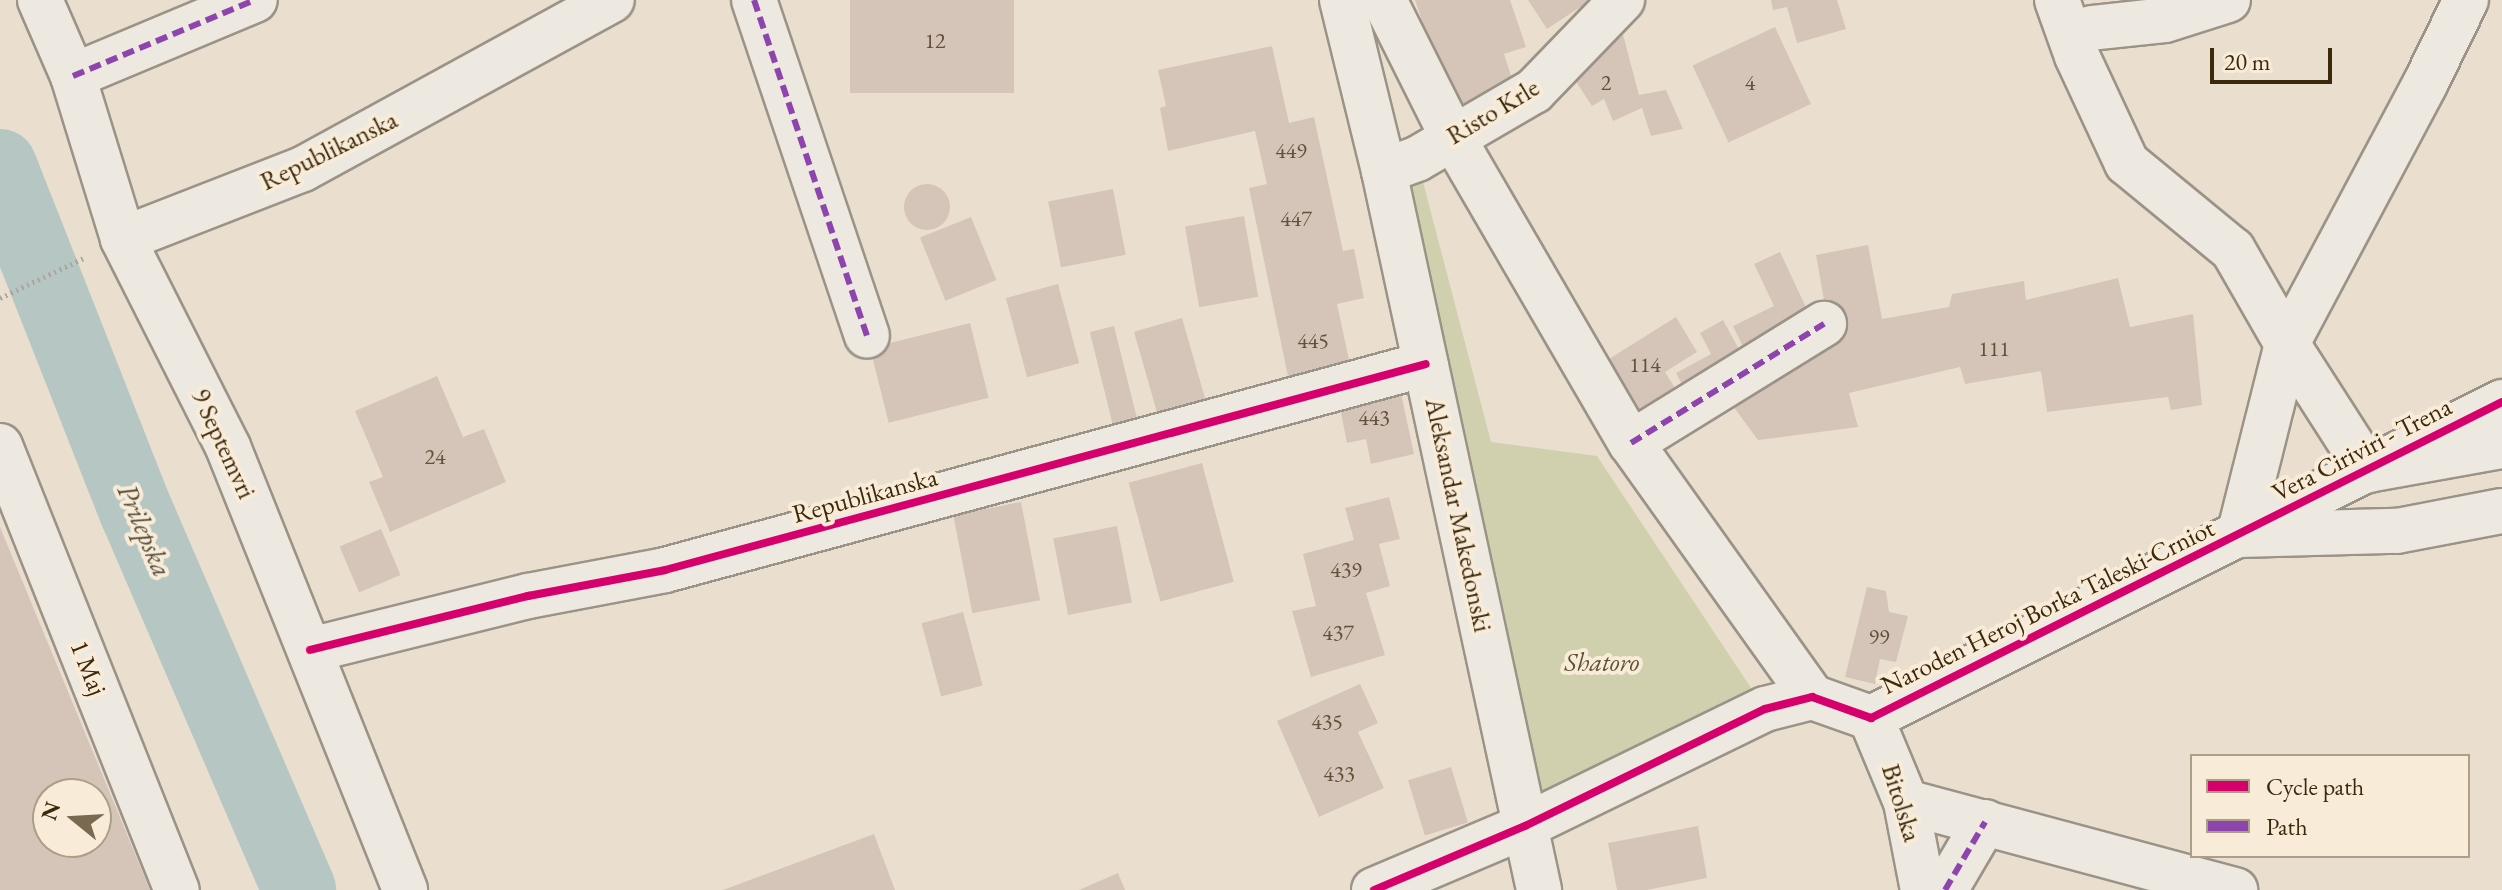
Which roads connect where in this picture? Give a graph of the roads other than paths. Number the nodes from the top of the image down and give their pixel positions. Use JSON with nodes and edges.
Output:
{"nodes":[{"id":1,"x":41,"y":0,"type":"edge"},
{"id":2,"x":255,"y":0,"type":"edge"},
{"id":3,"x":612,"y":0,"type":"edge"},
{"id":4,"x":754,"y":0,"type":"edge"},
{"id":5,"x":1342,"y":0,"type":"edge"},
{"id":6,"x":1384,"y":0,"type":"edge"},
{"id":7,"x":1622,"y":0,"type":"edge"},
{"id":8,"x":2057,"y":0,"type":"edge"},
{"id":9,"x":2228,"y":0,"type":"edge"},
{"id":10,"x":2466,"y":0,"type":"edge"},
{"id":11,"x":2084,"y":28,"type":"edge"},
{"id":12,"x":73,"y":76,"type":"junction"},
{"id":13,"x":1452,"y":136,"type":"junction"},
{"id":14,"x":1384,"y":171,"type":"junction"},
{"id":15,"x":123,"y":239,"type":"junction"},
{"id":16,"x":1824,"y":324,"type":"dead end"},
{"id":17,"x":867,"y":336,"type":"dead end"},
{"id":18,"x":2287,"y":344,"type":"junction"},
{"id":19,"x":1426,"y":364,"type":"junction"},
{"id":20,"x":2502,"y":402,"type":"edge"},
{"id":21,"x":1631,"y":443,"type":"junction"},
{"id":22,"x":0,"y":446,"type":"edge"},
{"id":23,"x":2502,"y":446,"type":"edge"},
{"id":24,"x":2368,"y":470,"type":"junction"},
{"id":25,"x":2502,"y":511,"type":"edge"},
{"id":26,"x":2239,"y":535,"type":"junction"},
{"id":27,"x":310,"y":650,"type":"junction"},
{"id":28,"x":1812,"y":697,"type":"junction"},
{"id":29,"x":1871,"y":718,"type":"junction"},
{"id":30,"x":1906,"y":802,"type":"junction"},
{"id":31,"x":1985,"y":822,"type":"junction"},
{"id":32,"x":1525,"y":826,"type":"junction"},
{"id":33,"x":177,"y":890,"type":"edge"},
{"id":34,"x":405,"y":890,"type":"edge"},
{"id":35,"x":1374,"y":890,"type":"edge"},
{"id":36,"x":1539,"y":890,"type":"edge"},
{"id":37,"x":1923,"y":890,"type":"edge"},
{"id":38,"x":1945,"y":890,"type":"edge"},
{"id":39,"x":2235,"y":890,"type":"edge"}],
"edges":[{"from":1,"to":12,"type":"street","name":"9 Septemvri"},
{"from":2,"to":12,"type":"street"},
{"from":3,"to":15,"type":"street","name":"Republikanska"},
{"from":4,"to":17,"type":"street"},
{"from":5,"to":14,"type":"street","name":"Aleksandar Makedonski"},
{"from":6,"to":13,"type":"street"},
{"from":7,"to":13,"type":"street","name":"Risto Krle"},
{"from":8,"to":11,"type":"street"},
{"from":9,"to":11,"type":"street"},
{"from":10,"to":18,"type":"street"},
{"from":11,"to":18,"type":"street"},
{"from":12,"to":15,"type":"street","name":"9 Septemvri"},
{"from":13,"to":14,"type":"street","name":"Risto Krle"},
{"from":13,"to":21,"type":"street"},
{"from":14,"to":19,"type":"street","name":"Aleksandar Makedonski"},
{"from":15,"to":27,"type":"street","name":"9 Septemvri"},
{"from":16,"to":21,"type":"street"},
{"from":18,"to":24,"type":"street"},
{"from":18,"to":26,"type":"street"},
{"from":19,"to":27,"type":"street","name":"Republikanska"},
{"from":19,"to":32,"type":"street","name":"Aleksandar Makedonski"},
{"from":20,"to":24,"type":"street","name":"Vera Ciriviri - Trena"},
{"from":21,"to":28,"type":"street"},
{"from":22,"to":33,"type":"street","name":"1 Maj"},
{"from":23,"to":24,"type":"street"},
{"from":24,"to":26,"type":"street","name":"Vera Ciriviri - Trena"},
{"from":25,"to":26,"type":"street","name":"Naroden Heroj Borka Taleski-Crniot"},
{"from":26,"to":29,"type":"street","name":"Naroden Heroj Borka Taleski-Crniot"},
{"from":27,"to":34,"type":"street","name":"9 Septemvri"},
{"from":28,"to":29,"type":"street","name":"Naroden Heroj Borka Taleski-Crniot"},
{"from":28,"to":32,"type":"street"},
{"from":29,"to":30,"type":"street","name":"Bitolska"},
{"from":30,"to":31,"type":"street"},
{"from":30,"to":37,"type":"street","name":"Bitolska"},
{"from":31,"to":38,"type":"street"},
{"from":31,"to":39,"type":"street"},
{"from":32,"to":35,"type":"street"},
{"from":32,"to":36,"type":"street","name":"Aleksandar Makedonski"}]}
